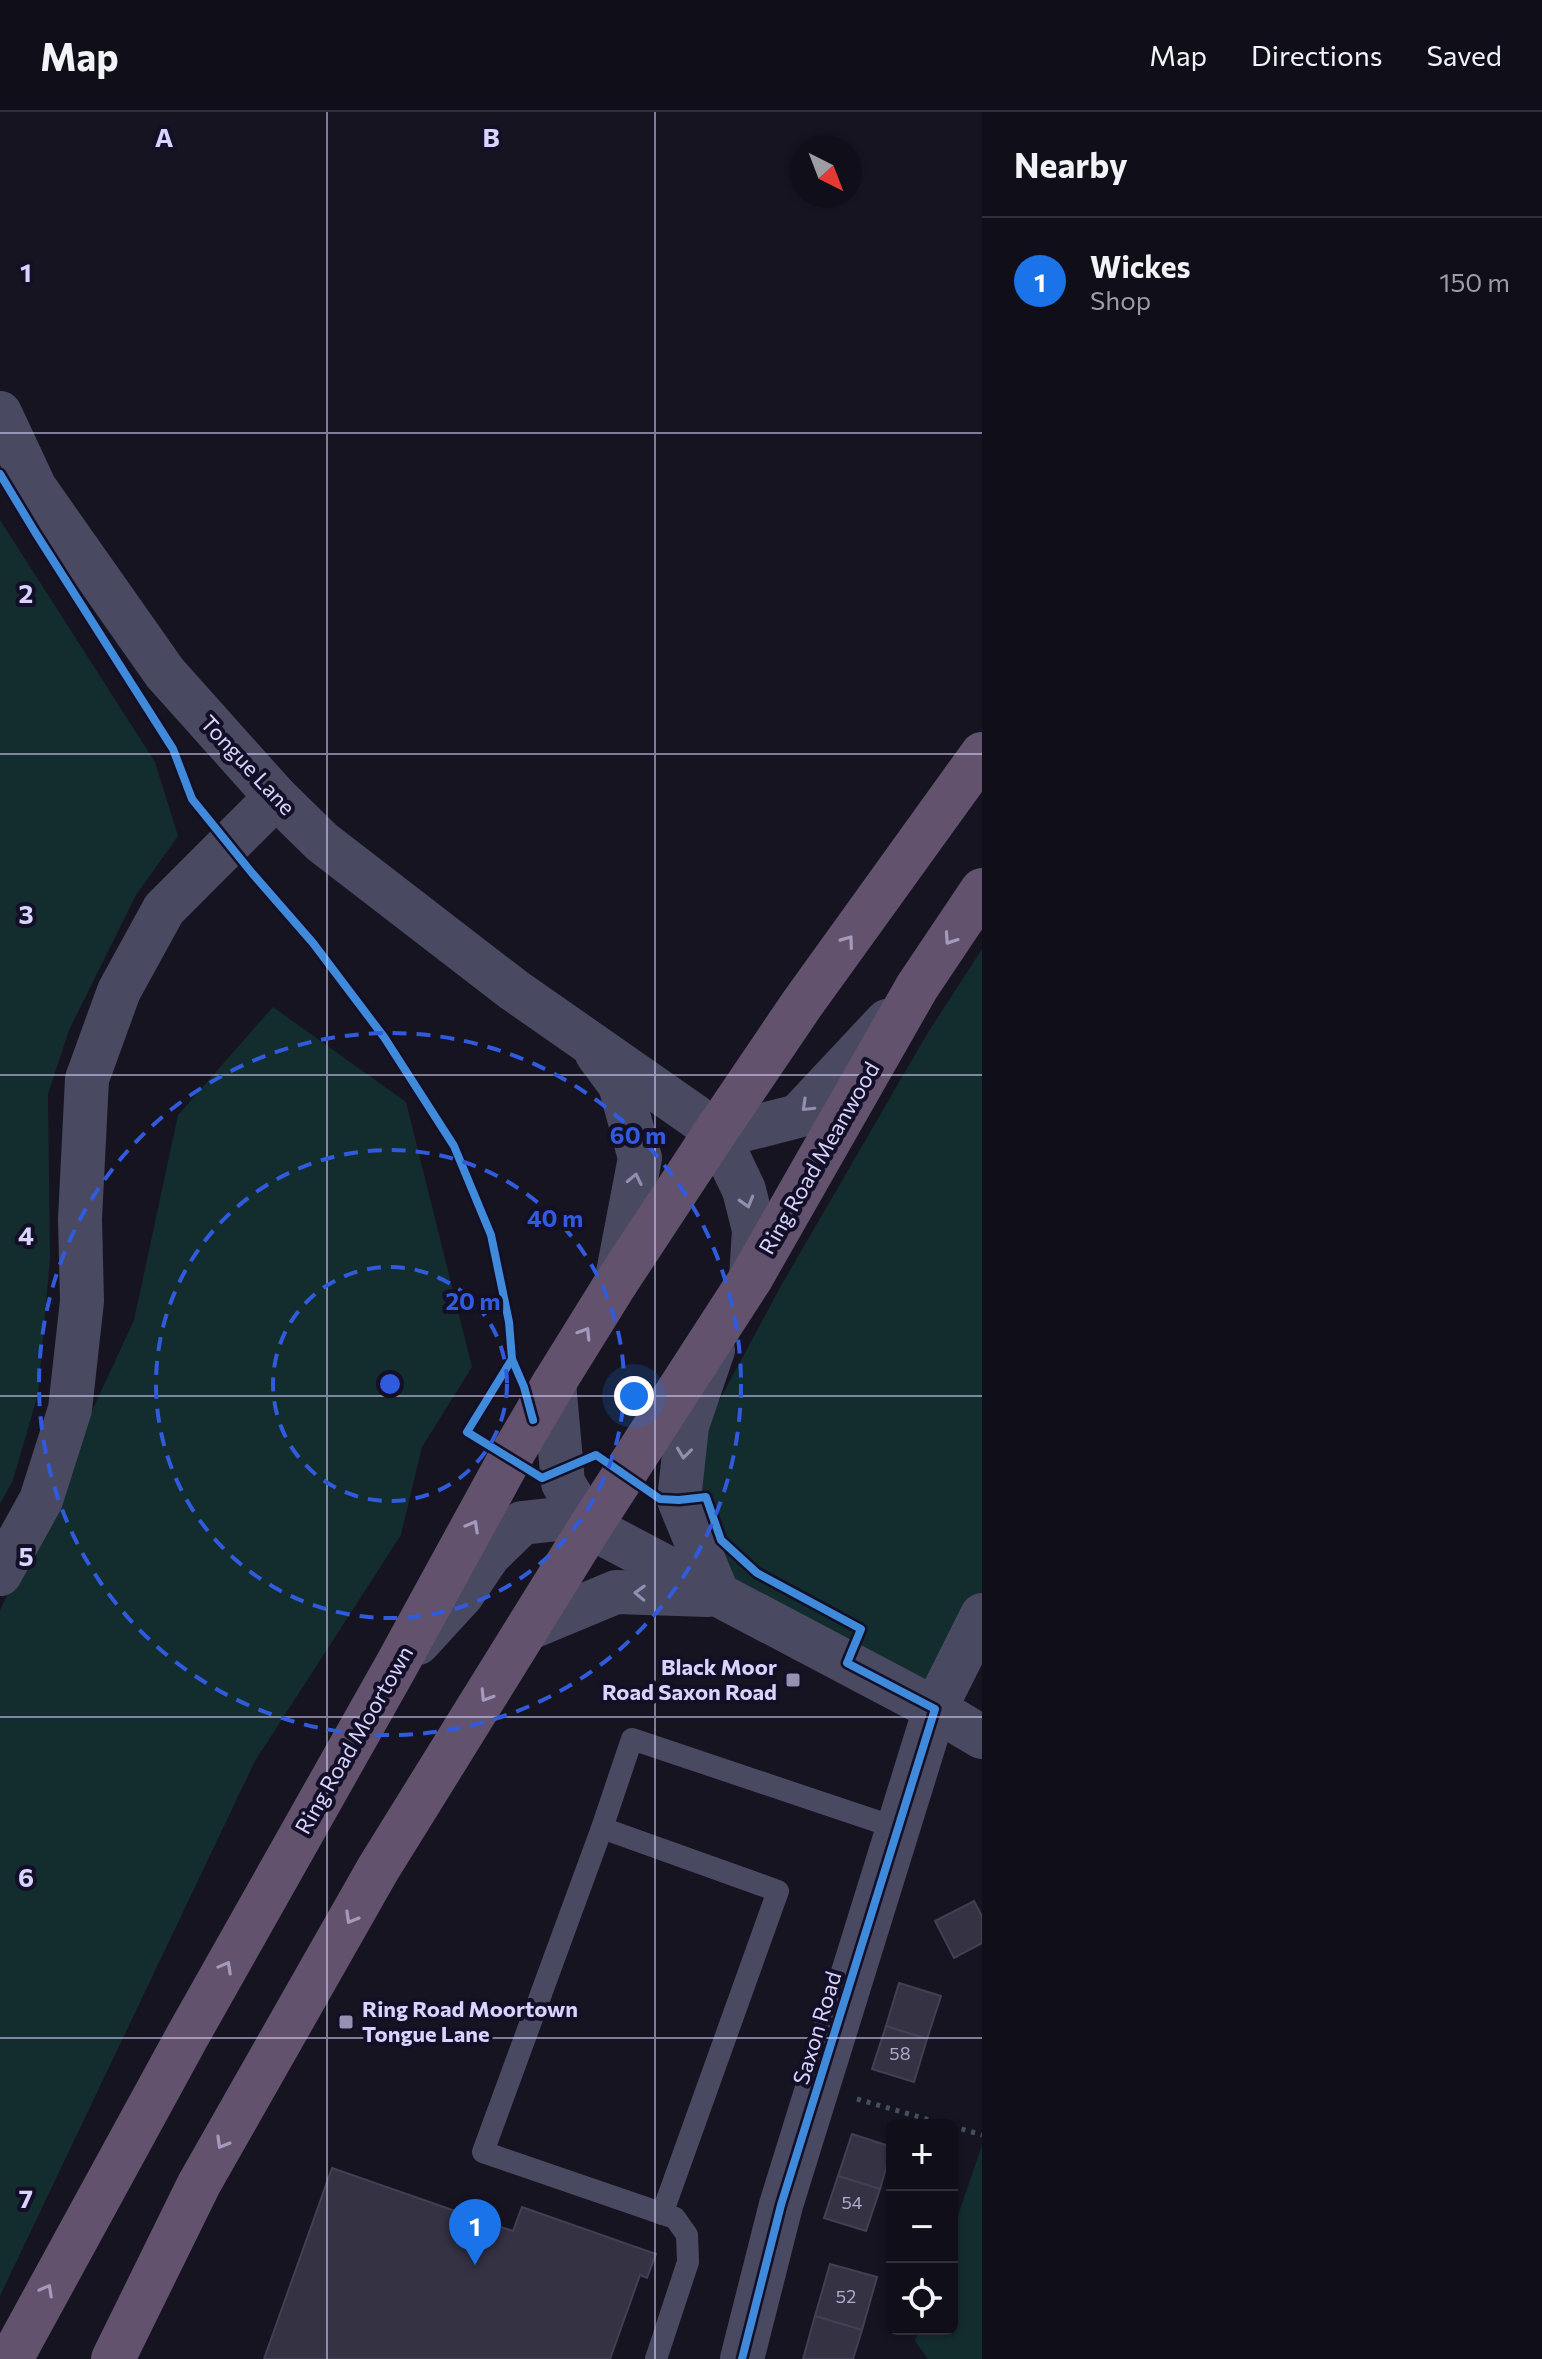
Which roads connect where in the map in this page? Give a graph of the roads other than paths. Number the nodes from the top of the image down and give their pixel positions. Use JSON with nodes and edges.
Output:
{"nodes":[{"id":1,"x":0,"y":413,"type":"edge"},
{"id":2,"x":982,"y":754,"type":"edge"},
{"id":3,"x":276,"y":797,"type":"junction"},
{"id":4,"x":982,"y":890,"type":"edge"},
{"id":5,"x":917,"y":987,"type":"junction"},
{"id":6,"x":583,"y":1037,"type":"junction"},
{"id":7,"x":716,"y":1131,"type":"junction"},
{"id":8,"x":751,"y":1278,"type":"junction"},
{"id":9,"x":616,"y":1283,"type":"junction"},
{"id":10,"x":722,"y":1325,"type":"junction"},
{"id":11,"x":554,"y":1383,"type":"junction"},
{"id":12,"x":590,"y":1527,"type":"junction"},
{"id":13,"x":0,"y":1574,"type":"edge"},
{"id":14,"x":718,"y":1595,"type":"junction"},
{"id":15,"x":982,"y":1615,"type":"edge"},
{"id":16,"x":527,"y":1629,"type":"junction"},
{"id":17,"x":395,"y":1668,"type":"junction"},
{"id":18,"x":935,"y":1709,"type":"junction"},
{"id":19,"x":982,"y":1737,"type":"edge"},
{"id":20,"x":602,"y":1828,"type":"junction"},
{"id":21,"x":897,"y":1828,"type":"junction"},
{"id":22,"x":662,"y":2214,"type":"junction"},
{"id":23,"x":11,"y":2359,"type":"edge"},
{"id":24,"x":113,"y":2359,"type":"edge"},
{"id":25,"x":656,"y":2359,"type":"edge"},
{"id":26,"x":742,"y":2359,"type":"edge"}],
"edges":[{"from":1,"to":3,"type":"street","name":"Tongue Lane"},
{"from":7,"to":2,"type":"highway","one_way":true},
{"from":3,"to":6,"type":"street","name":"Tongue Lane"},
{"from":3,"to":13,"type":"street"},
{"from":4,"to":5,"type":"highway","name":"Ring Road Meanwood","one_way":true},
{"from":5,"to":7,"type":"street","name":"Ring Road Meanwood","one_way":true},
{"from":5,"to":8,"type":"highway","name":"Ring Road Meanwood"},
{"from":6,"to":7,"type":"street","name":"Tongue Lane"},
{"from":9,"to":6,"type":"street","name":"Tongue Lane","one_way":true},
{"from":7,"to":8,"type":"street","name":"Ring Road Meanwood","one_way":true},
{"from":7,"to":9,"type":"highway","name":"Ring Road Moortown"},
{"from":8,"to":10,"type":"highway"},
{"from":11,"to":9,"type":"highway","name":"Ring Road Moortown","one_way":true},
{"from":10,"to":12,"type":"highway"},
{"from":10,"to":14,"type":"street","one_way":true},
{"from":11,"to":12,"type":"street"},
{"from":17,"to":11,"type":"highway","name":"Ring Road Moortown","one_way":true},
{"from":12,"to":14,"type":"street"},
{"from":12,"to":16,"type":"highway"},
{"from":12,"to":17,"type":"street"},
{"from":14,"to":16,"type":"street","one_way":true},
{"from":14,"to":18,"type":"street"},
{"from":15,"to":18,"type":"street","name":"Saxon Road"},
{"from":16,"to":24,"type":"highway","one_way":true},
{"from":23,"to":17,"type":"highway","name":"Ring Road Moortown","one_way":true},
{"from":18,"to":19,"type":"street"},
{"from":18,"to":21,"type":"street","name":"Saxon Road"},
{"from":20,"to":21,"type":"lane"},
{"from":20,"to":22,"type":"lane"},
{"from":20,"to":22,"type":"lane"},
{"from":21,"to":26,"type":"street","name":"Saxon Road"},
{"from":22,"to":25,"type":"lane"}]}
